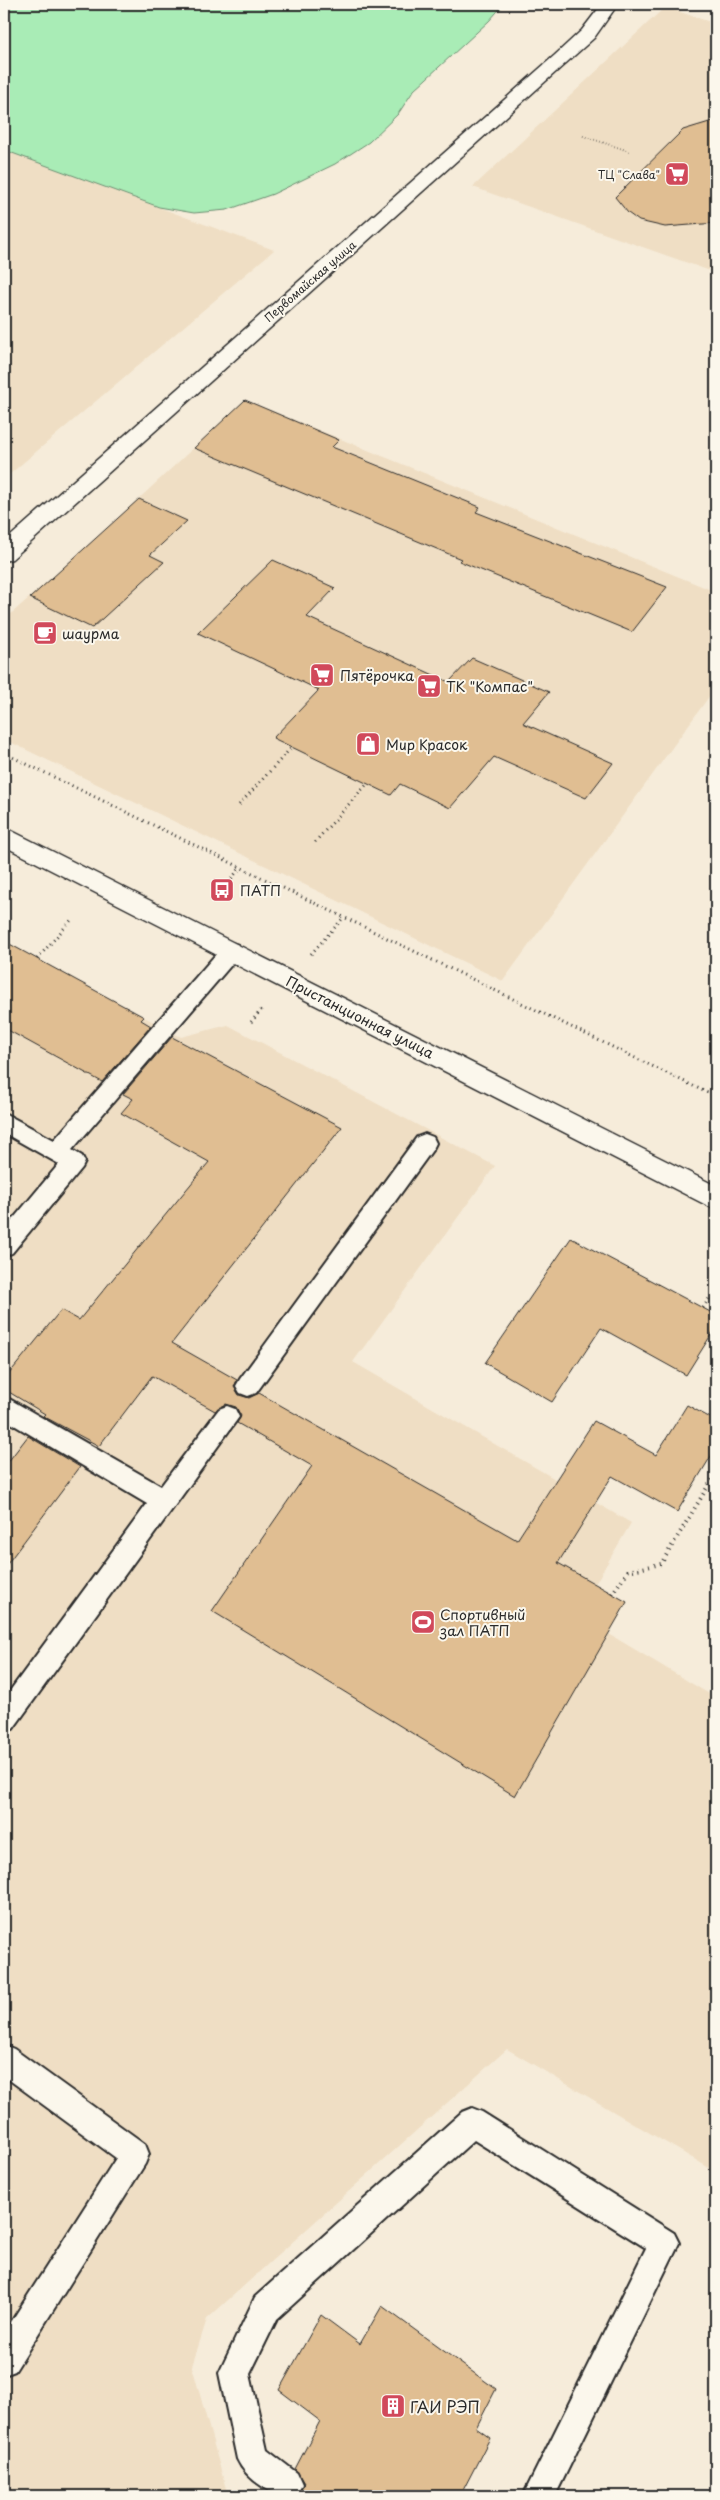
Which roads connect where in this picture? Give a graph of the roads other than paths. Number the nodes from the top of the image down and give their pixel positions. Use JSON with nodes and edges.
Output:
{"nodes":[{"id":1,"x":610,"y":4,"type":"edge"},
{"id":2,"x":4,"y":554,"type":"edge"},
{"id":3,"x":4,"y":836,"type":"edge"},
{"id":4,"x":231,"y":952,"type":"junction"},
{"id":5,"x":4,"y":1122,"type":"edge"},
{"id":6,"x":425,"y":1142,"type":"dead end"},
{"id":7,"x":56,"y":1152,"type":"junction"},
{"id":8,"x":716,"y":1200,"type":"edge"},
{"id":9,"x":4,"y":1246,"type":"edge"},
{"id":10,"x":248,"y":1386,"type":"dead end"},
{"id":11,"x":4,"y":1406,"type":"edge"},
{"id":12,"x":227,"y":1417,"type":"dead end"},
{"id":13,"x":164,"y":1501,"type":"junction"},
{"id":14,"x":4,"y":1720,"type":"edge"},
{"id":15,"x":4,"y":2059,"type":"edge"},
{"id":16,"x":4,"y":2360,"type":"edge"},
{"id":17,"x":286,"y":2484,"type":"dead end"},
{"id":18,"x":539,"y":2496,"type":"edge"}],
"edges":[{"from":1,"to":2,"type":"main road","name":"Первомайская улица"},
{"from":3,"to":4,"type":"main road","name":"Пристанционная улица"},
{"from":4,"to":7,"type":"lane"},
{"from":4,"to":8,"type":"main road","name":"Пристанционная улица"},
{"from":5,"to":7,"type":"lane"},
{"from":6,"to":10,"type":"lane"},
{"from":7,"to":9,"type":"lane"},
{"from":11,"to":13,"type":"lane"},
{"from":12,"to":13,"type":"lane"},
{"from":13,"to":14,"type":"lane"},
{"from":15,"to":16,"type":"lane"},
{"from":17,"to":18,"type":"lane"}]}
